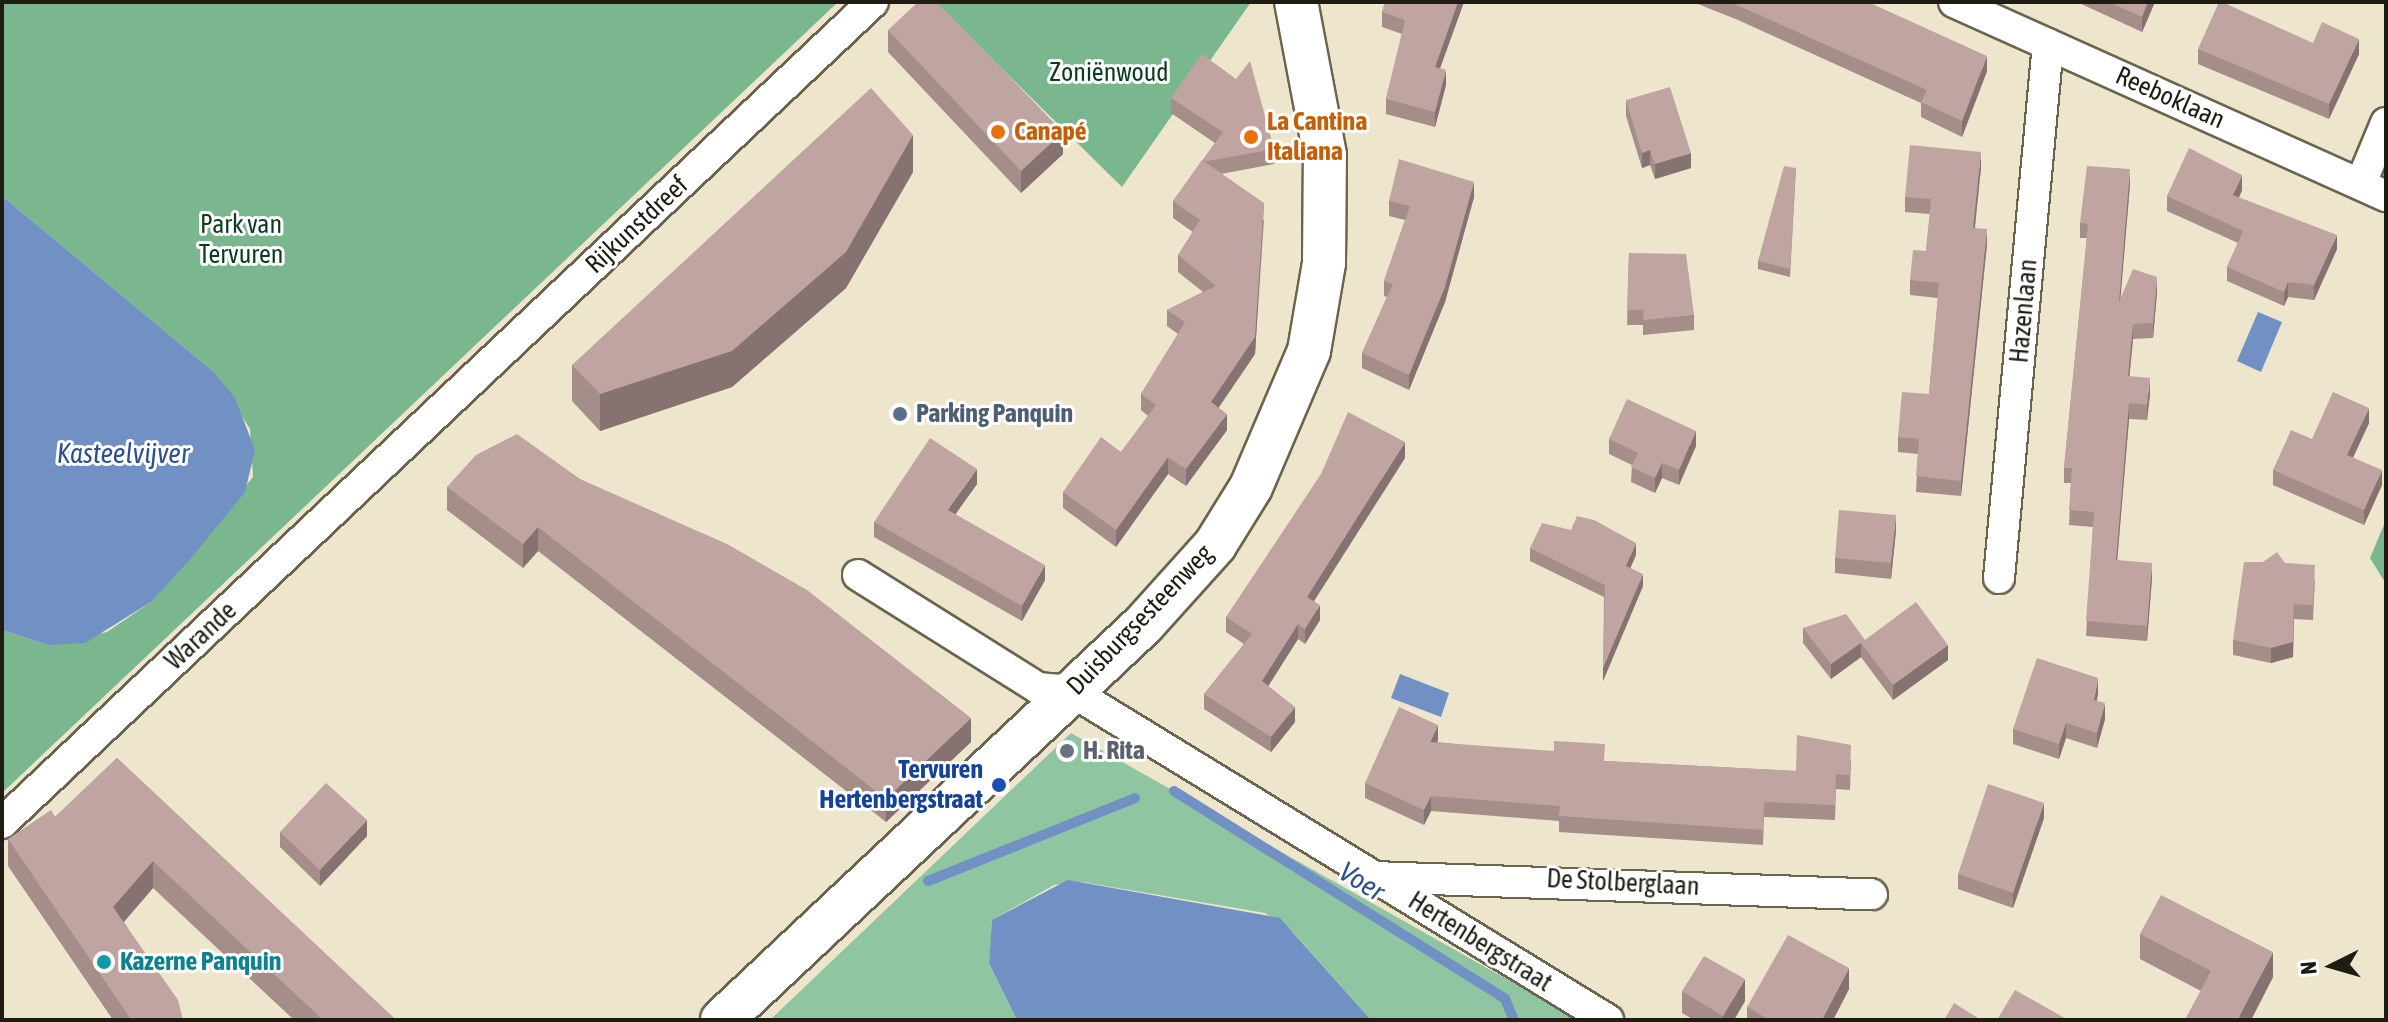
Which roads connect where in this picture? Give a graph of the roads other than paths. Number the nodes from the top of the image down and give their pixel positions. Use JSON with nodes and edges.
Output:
{"nodes":[{"id":1,"x":873,"y":2,"type":"edge"},
{"id":2,"x":1296,"y":2,"type":"edge"},
{"id":3,"x":1954,"y":2,"type":"edge"},
{"id":4,"x":2048,"y":44,"type":"junction"},
{"id":5,"x":2386,"y":123,"type":"edge"},
{"id":6,"x":2373,"y":189,"type":"edge"},
{"id":7,"x":400,"y":447,"type":"joint"},
{"id":8,"x":858,"y":575,"type":"dead end"},
{"id":9,"x":1999,"y":578,"type":"dead end"},
{"id":10,"x":1071,"y":691,"type":"junction"},
{"id":11,"x":2,"y":823,"type":"edge"},
{"id":12,"x":1373,"y":877,"type":"junction"},
{"id":13,"x":1872,"y":894,"type":"dead end"},
{"id":14,"x":722,"y":1020,"type":"edge"},
{"id":15,"x":1608,"y":1020,"type":"edge"}],
"edges":[{"from":1,"to":7,"type":"street","name":"Rijkunstdreef"},
{"from":2,"to":10,"type":"street","name":"Duisburgsesteenweg"},
{"from":3,"to":4,"type":"street","name":"Reeboklaan"},
{"from":4,"to":6,"type":"street","name":"Reeboklaan"},
{"from":4,"to":9,"type":"street","name":"Hazenlaan"},
{"from":5,"to":6,"type":"street"},
{"from":7,"to":11,"type":"street","name":"Warande"},
{"from":8,"to":10,"type":"street","name":"Hertenbergstraat"},
{"from":10,"to":12,"type":"street","name":"Hertenbergstraat"},
{"from":10,"to":14,"type":"street","name":"Duisburgsesteenweg"},
{"from":12,"to":13,"type":"street","name":"De Stolberglaan"},
{"from":12,"to":15,"type":"street","name":"Hertenbergstraat"}]}
